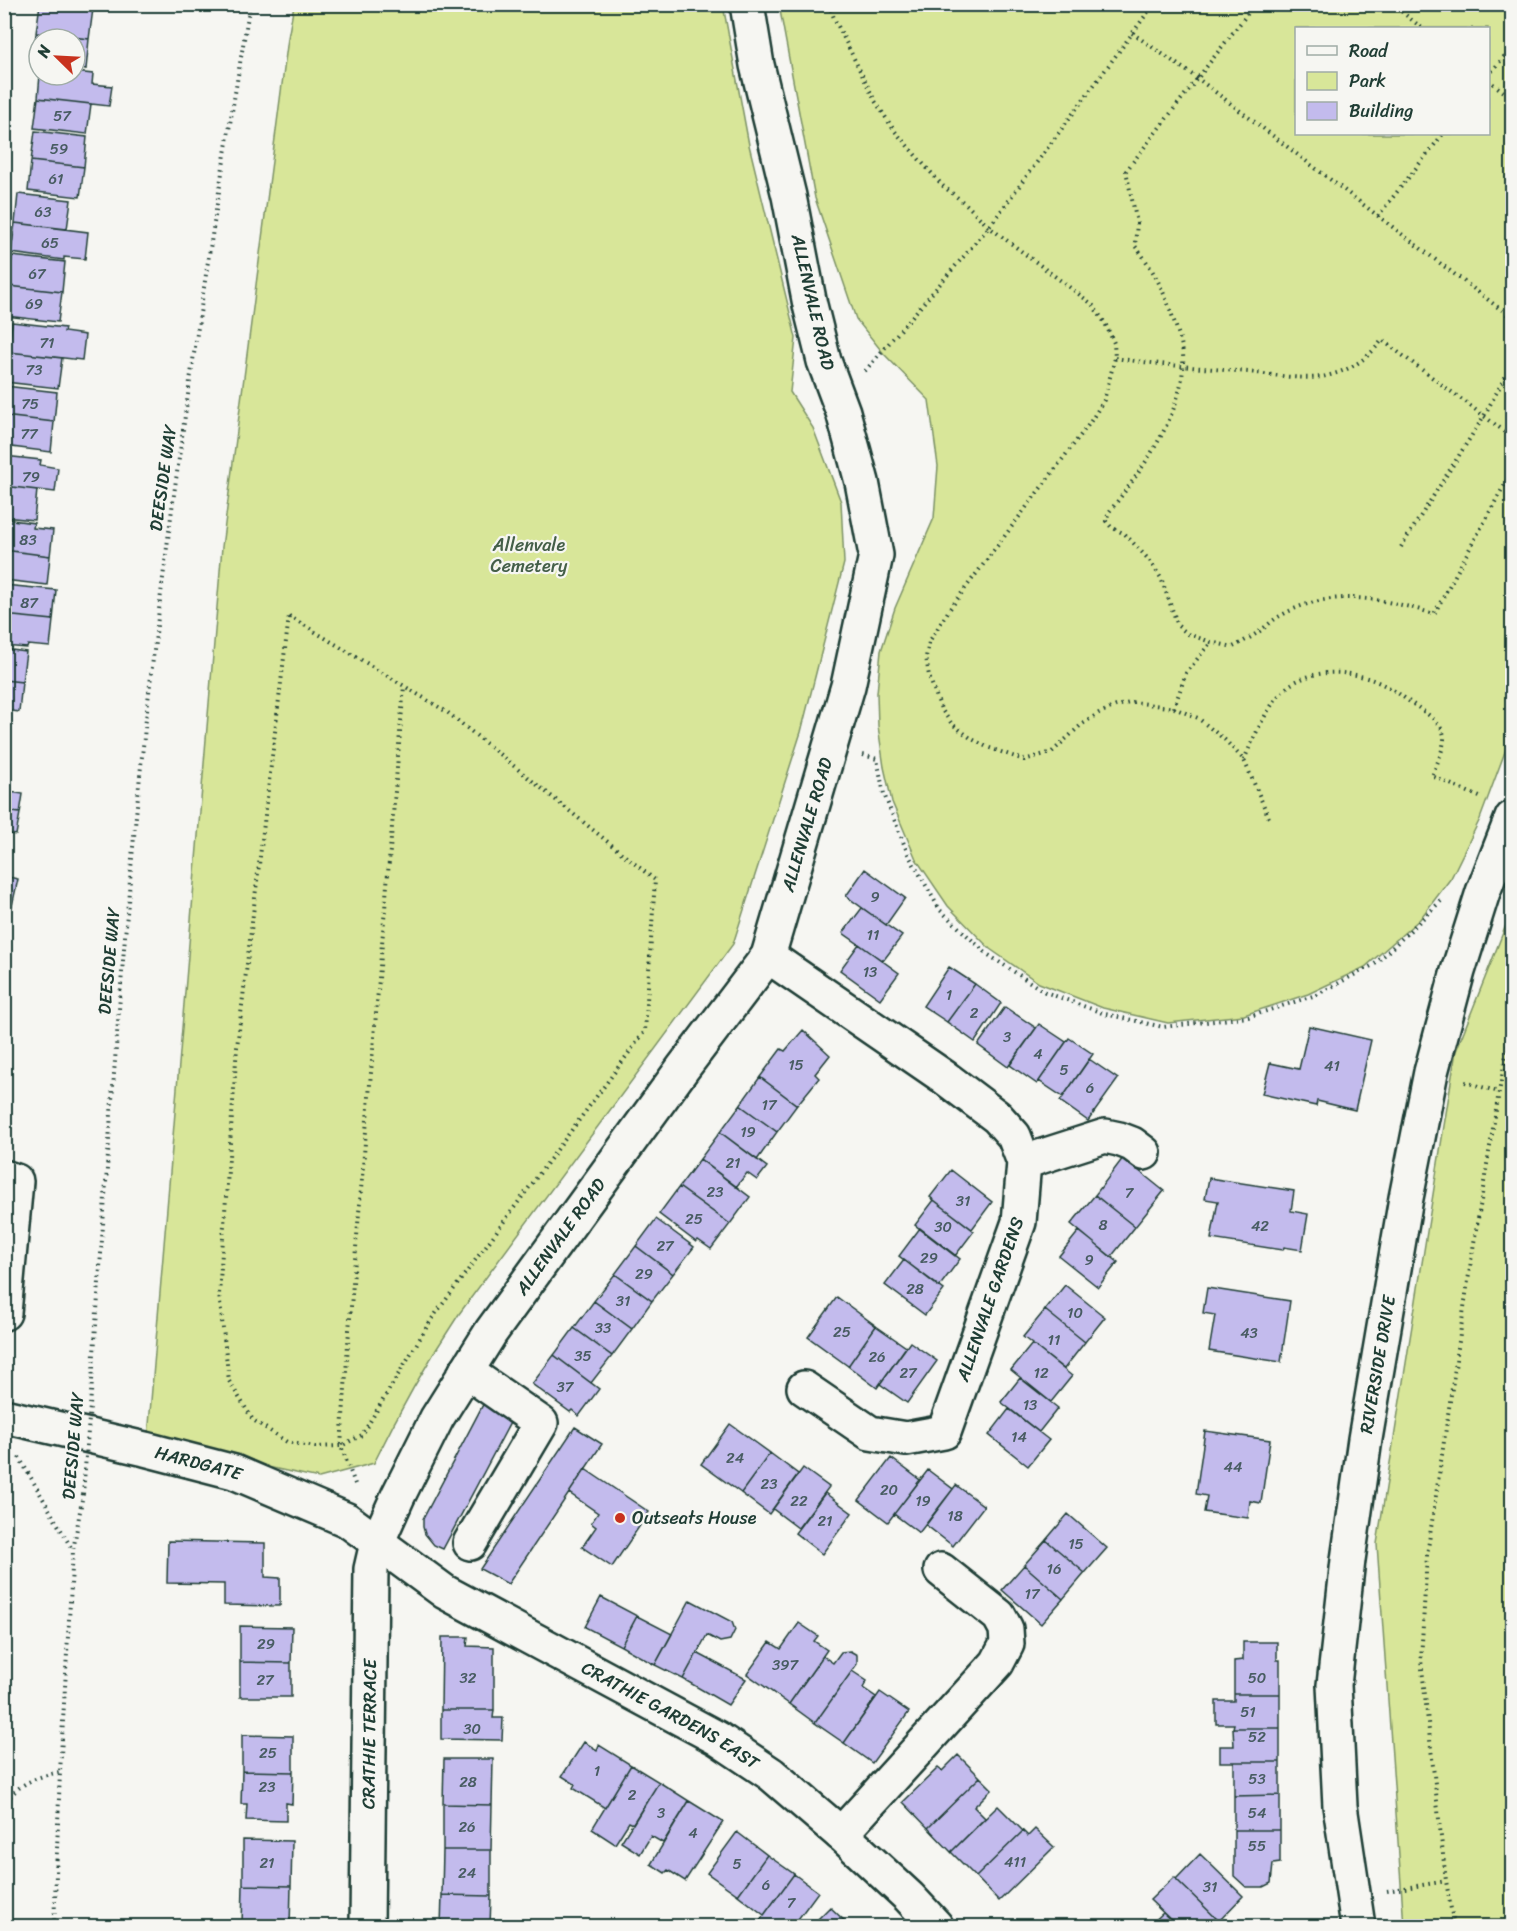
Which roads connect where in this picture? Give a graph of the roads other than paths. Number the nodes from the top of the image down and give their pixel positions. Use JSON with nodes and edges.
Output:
{"nodes":[{"id":1,"x":747,"y":4,"type":"edge"},
{"id":2,"x":1512,"y":818,"type":"edge"},
{"id":3,"x":768,"y":956,"type":"junction"},
{"id":4,"x":1144,"y":1153,"type":"dead end"},
{"id":5,"x":1024,"y":1162,"type":"junction"},
{"id":6,"x":4,"y":1177,"type":"edge"},
{"id":7,"x":4,"y":1313,"type":"edge"},
{"id":8,"x":466,"y":1371,"type":"junction"},
{"id":9,"x":804,"y":1388,"type":"dead end"},
{"id":10,"x":4,"y":1416,"type":"edge"},
{"id":11,"x":470,"y":1543,"type":"dead end"},
{"id":12,"x":377,"y":1544,"type":"junction"},
{"id":13,"x":941,"y":1570,"type":"dead end"},
{"id":14,"x":841,"y":1834,"type":"junction"},
{"id":15,"x":367,"y":1926,"type":"edge"},
{"id":16,"x":936,"y":1926,"type":"edge"},
{"id":17,"x":1358,"y":1926,"type":"edge"}],
"edges":[{"from":1,"to":3,"type":"street","name":"ALLENVALE ROAD"},
{"from":2,"to":17,"type":"street","name":"RIVERSIDE DRIVE"},
{"from":3,"to":5,"type":"street","name":"ALLENVALE GARDENS"},
{"from":3,"to":8,"type":"street","name":"ALLENVALE ROAD"},
{"from":4,"to":5,"type":"street"},
{"from":5,"to":9,"type":"street","name":"ALLENVALE GARDENS"},
{"from":6,"to":7,"type":"street"},
{"from":8,"to":11,"type":"street"},
{"from":8,"to":12,"type":"street","name":"ALLENVALE ROAD"},
{"from":10,"to":12,"type":"street","name":"HARDGATE"},
{"from":12,"to":14,"type":"street","name":"CRATHIE GARDENS EAST"},
{"from":12,"to":15,"type":"street","name":"CRATHIE TERRACE"},
{"from":13,"to":14,"type":"street"},
{"from":14,"to":16,"type":"street","name":"CRATHIE GARDENS EAST"}]}
